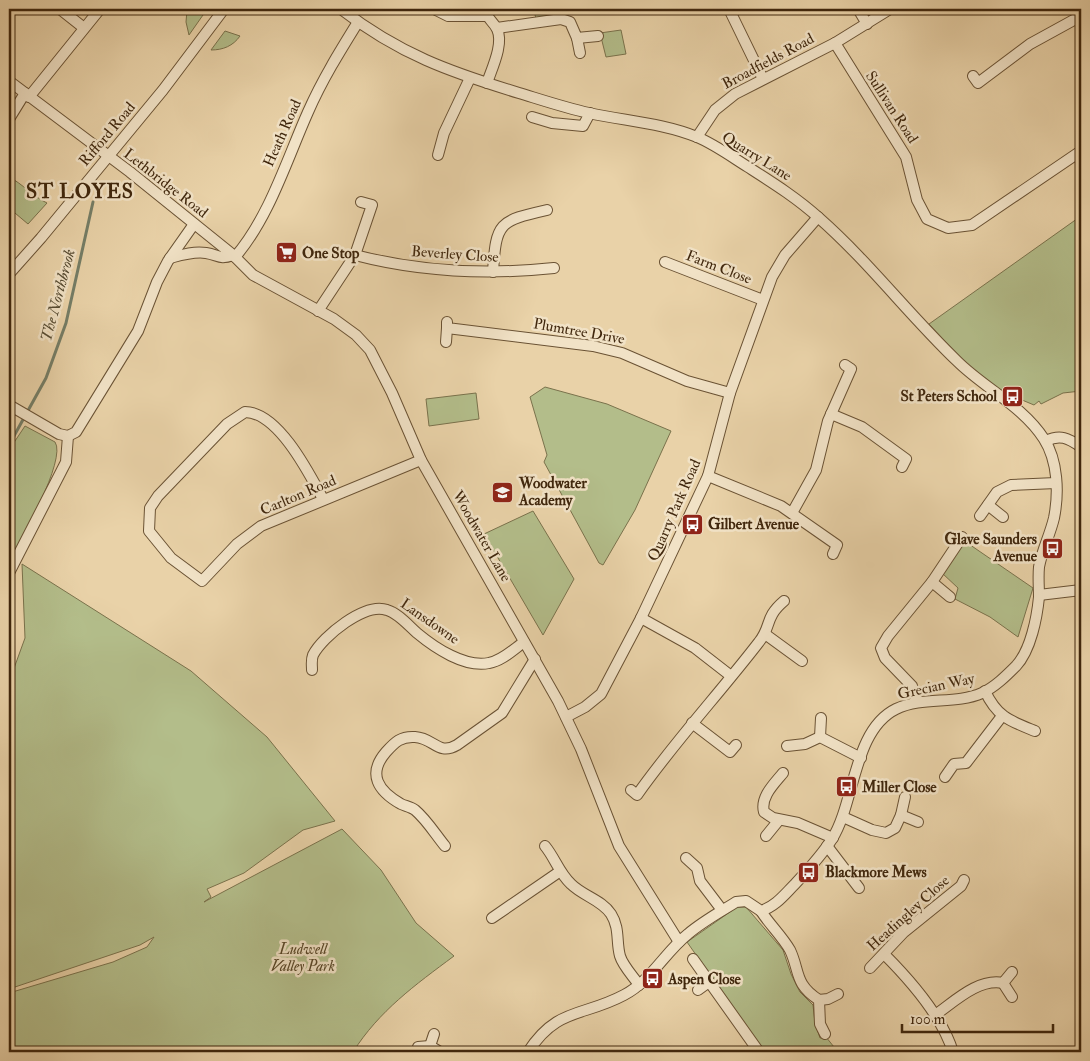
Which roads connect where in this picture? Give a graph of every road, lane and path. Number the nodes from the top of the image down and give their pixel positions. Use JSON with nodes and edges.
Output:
{"nodes":[{"id":1,"x":60,"y":9,"type":"edge"},
{"id":2,"x":100,"y":9,"type":"edge"},
{"id":3,"x":224,"y":9,"type":"edge"},
{"id":4,"x":341,"y":9,"type":"edge"},
{"id":5,"x":434,"y":9,"type":"edge"},
{"id":6,"x":729,"y":9,"type":"edge"},
{"id":7,"x":858,"y":9,"type":"edge"},
{"id":8,"x":890,"y":9,"type":"edge"},
{"id":9,"x":1078,"y":9,"type":"edge"},
{"id":10,"x":485,"y":12,"type":"edge"},
{"id":11,"x":1081,"y":17,"type":"edge"},
{"id":12,"x":358,"y":22,"type":"junction"},
{"id":13,"x":867,"y":24,"type":"junction"},
{"id":14,"x":84,"y":28,"type":"junction"},
{"id":15,"x":496,"y":28,"type":"junction"},
{"id":16,"x":598,"y":36,"type":"dead end"},
{"id":17,"x":578,"y":38,"type":"junction"},
{"id":18,"x":835,"y":43,"type":"junction"},
{"id":19,"x":580,"y":53,"type":"dead end"},
{"id":20,"x":470,"y":78,"type":"junction"},
{"id":21,"x":762,"y":79,"type":"junction"},
{"id":22,"x":9,"y":81,"type":"edge"},
{"id":23,"x":487,"y":83,"type":"junction"},
{"id":24,"x":978,"y":83,"type":"dead end"},
{"id":25,"x":27,"y":95,"type":"junction"},
{"id":26,"x":590,"y":113,"type":"junction"},
{"id":27,"x":532,"y":117,"type":"dead end"},
{"id":28,"x":9,"y":119,"type":"edge"},
{"id":29,"x":697,"y":137,"type":"junction"},
{"id":30,"x":442,"y":140,"type":"junction"},
{"id":31,"x":453,"y":142,"type":"dead end"},
{"id":32,"x":1081,"y":151,"type":"edge"},
{"id":33,"x":438,"y":155,"type":"dead end"},
{"id":34,"x":108,"y":157,"type":"junction"},
{"id":35,"x":361,"y":202,"type":"dead end"},
{"id":36,"x":547,"y":210,"type":"dead end"},
{"id":37,"x":818,"y":217,"type":"junction"},
{"id":38,"x":194,"y":224,"type":"junction"},
{"id":39,"x":355,"y":255,"type":"junction"},
{"id":40,"x":234,"y":256,"type":"junction"},
{"id":41,"x":170,"y":258,"type":"junction"},
{"id":42,"x":665,"y":262,"type":"dead end"},
{"id":43,"x":554,"y":268,"type":"dead end"},
{"id":44,"x":493,"y":272,"type":"junction"},
{"id":45,"x":9,"y":274,"type":"edge"},
{"id":46,"x":763,"y":300,"type":"junction"},
{"id":47,"x":318,"y":311,"type":"junction"},
{"id":48,"x":446,"y":342,"type":"dead end"},
{"id":49,"x":852,"y":369,"type":"dead end"},
{"id":50,"x":730,"y":393,"type":"junction"},
{"id":51,"x":9,"y":405,"type":"edge"},
{"id":52,"x":831,"y":414,"type":"junction"},
{"id":53,"x":68,"y":436,"type":"junction"},
{"id":54,"x":1046,"y":441,"type":"junction"},
{"id":55,"x":1081,"y":447,"type":"edge"},
{"id":56,"x":913,"y":449,"type":"dead end"},
{"id":57,"x":421,"y":460,"type":"junction"},
{"id":58,"x":708,"y":476,"type":"junction"},
{"id":59,"x":1056,"y":483,"type":"junction"},
{"id":60,"x":323,"y":499,"type":"junction"},
{"id":61,"x":988,"y":505,"type":"junction"},
{"id":62,"x":792,"y":513,"type":"junction"},
{"id":63,"x":980,"y":516,"type":"dead end"},
{"id":64,"x":1003,"y":517,"type":"dead end"},
{"id":65,"x":962,"y":537,"type":"dead end"},
{"id":66,"x":838,"y":545,"type":"dead end"},
{"id":67,"x":9,"y":573,"type":"edge"},
{"id":68,"x":932,"y":582,"type":"junction"},
{"id":69,"x":1081,"y":590,"type":"edge"},
{"id":70,"x":1039,"y":595,"type":"junction"},
{"id":71,"x":950,"y":597,"type":"dead end"},
{"id":72,"x":784,"y":601,"type":"dead end"},
{"id":73,"x":641,"y":618,"type":"junction"},
{"id":74,"x":765,"y":634,"type":"junction"},
{"id":75,"x":524,"y":642,"type":"junction"},
{"id":76,"x":535,"y":659,"type":"junction"},
{"id":77,"x":802,"y":661,"type":"dead end"},
{"id":78,"x":312,"y":670,"type":"dead end"},
{"id":79,"x":730,"y":676,"type":"junction"},
{"id":80,"x":985,"y":691,"type":"junction"},
{"id":81,"x":917,"y":702,"type":"junction"},
{"id":82,"x":1002,"y":716,"type":"junction"},
{"id":83,"x":566,"y":717,"type":"junction"},
{"id":84,"x":821,"y":718,"type":"dead end"},
{"id":85,"x":692,"y":723,"type":"junction"},
{"id":86,"x":1035,"y":731,"type":"dead end"},
{"id":87,"x":820,"y":737,"type":"junction"},
{"id":88,"x":986,"y":740,"type":"junction"},
{"id":89,"x":787,"y":746,"type":"dead end"},
{"id":90,"x":994,"y":747,"type":"dead end"},
{"id":91,"x":730,"y":753,"type":"dead end"},
{"id":92,"x":862,"y":758,"type":"junction"},
{"id":93,"x":783,"y":773,"type":"dead end"},
{"id":94,"x":945,"y":777,"type":"dead end"},
{"id":95,"x":636,"y":795,"type":"dead end"},
{"id":96,"x":905,"y":797,"type":"dead end"},
{"id":97,"x":901,"y":815,"type":"junction"},
{"id":98,"x":842,"y":817,"type":"junction"},
{"id":99,"x":779,"y":820,"type":"junction"},
{"id":100,"x":918,"y":822,"type":"dead end"},
{"id":101,"x":766,"y":836,"type":"dead end"},
{"id":102,"x":830,"y":842,"type":"junction"},
{"id":103,"x":445,"y":846,"type":"dead end"},
{"id":104,"x":545,"y":846,"type":"dead end"},
{"id":105,"x":686,"y":858,"type":"dead end"},
{"id":106,"x":559,"y":872,"type":"junction"},
{"id":107,"x":964,"y":880,"type":"dead end"},
{"id":108,"x":859,"y":888,"type":"dead end"},
{"id":109,"x":722,"y":910,"type":"junction"},
{"id":110,"x":761,"y":911,"type":"junction"},
{"id":111,"x":492,"y":918,"type":"dead end"},
{"id":112,"x":679,"y":942,"type":"junction"},
{"id":113,"x":884,"y":954,"type":"junction"},
{"id":114,"x":692,"y":959,"type":"dead end"},
{"id":115,"x":870,"y":968,"type":"dead end"},
{"id":116,"x":1012,"y":972,"type":"dead end"},
{"id":117,"x":709,"y":982,"type":"junction"},
{"id":118,"x":1003,"y":983,"type":"junction"},
{"id":119,"x":639,"y":985,"type":"junction"},
{"id":120,"x":698,"y":990,"type":"dead end"},
{"id":121,"x":838,"y":994,"type":"dead end"},
{"id":122,"x":1012,"y":997,"type":"dead end"},
{"id":123,"x":819,"y":1000,"type":"junction"},
{"id":124,"x":935,"y":1015,"type":"junction"},
{"id":125,"x":434,"y":1034,"type":"dead end"},
{"id":126,"x":824,"y":1034,"type":"dead end"},
{"id":127,"x":430,"y":1046,"type":"junction"},
{"id":128,"x":418,"y":1047,"type":"dead end"},
{"id":129,"x":440,"y":1052,"type":"edge"},
{"id":130,"x":528,"y":1052,"type":"edge"},
{"id":131,"x":759,"y":1052,"type":"edge"},
{"id":132,"x":954,"y":1052,"type":"edge"}],
"edges":[{"from":1,"to":14,"type":"street"},
{"from":2,"to":14,"type":"street"},
{"from":3,"to":34,"type":"street","name":"Rifford Road"},
{"from":4,"to":12,"type":"street","name":"Quarry Lane"},
{"from":5,"to":10,"type":"street"},
{"from":6,"to":21,"type":"street"},
{"from":7,"to":13,"type":"street"},
{"from":8,"to":13,"type":"street","name":"Broadfields Road"},
{"from":9,"to":11,"type":"street"},
{"from":10,"to":15,"type":"street"},
{"from":11,"to":24,"type":"street"},
{"from":12,"to":20,"type":"street","name":"Quarry Lane"},
{"from":12,"to":40,"type":"street","name":"Heath Road"},
{"from":13,"to":18,"type":"street","name":"Broadfields Road"},
{"from":14,"to":25,"type":"street"},
{"from":15,"to":17,"type":"street"},
{"from":15,"to":23,"type":"street"},
{"from":16,"to":17,"type":"street"},
{"from":17,"to":19,"type":"street"},
{"from":18,"to":21,"type":"street","name":"Broadfields Road"},
{"from":18,"to":32,"type":"street","name":"Sullivan Road"},
{"from":20,"to":23,"type":"street","name":"Quarry Lane"},
{"from":20,"to":30,"type":"street"},
{"from":21,"to":29,"type":"street","name":"Broadfields Road"},
{"from":22,"to":25,"type":"street","name":"Lethbridge Road"},
{"from":23,"to":26,"type":"street","name":"Quarry Lane"},
{"from":25,"to":28,"type":"street"},
{"from":25,"to":34,"type":"street","name":"Lethbridge Road"},
{"from":26,"to":27,"type":"street"},
{"from":26,"to":29,"type":"street","name":"Quarry Lane"},
{"from":29,"to":37,"type":"street","name":"Quarry Lane"},
{"from":30,"to":31,"type":"street"},
{"from":30,"to":33,"type":"street"},
{"from":34,"to":38,"type":"street","name":"Lethbridge Road"},
{"from":34,"to":45,"type":"street","name":"Rifford Road"},
{"from":35,"to":39,"type":"street"},
{"from":36,"to":44,"type":"street"},
{"from":37,"to":46,"type":"street","name":"Quarry Park Road"},
{"from":37,"to":54,"type":"street","name":"Quarry Lane"},
{"from":38,"to":40,"type":"street","name":"Lethbridge Road"},
{"from":38,"to":41,"type":"street"},
{"from":39,"to":44,"type":"street","name":"Beverley Close"},
{"from":39,"to":47,"type":"street"},
{"from":40,"to":41,"type":"street"},
{"from":40,"to":47,"type":"street","name":"Woodwater Lane"},
{"from":41,"to":53,"type":"street"},
{"from":42,"to":46,"type":"street","name":"Farm Close"},
{"from":43,"to":44,"type":"street","name":"Beverley Close"},
{"from":46,"to":50,"type":"street","name":"Quarry Park Road"},
{"from":47,"to":57,"type":"street","name":"Woodwater Lane"},
{"from":48,"to":50,"type":"street","name":"Plumtree Drive"},
{"from":49,"to":52,"type":"street"},
{"from":50,"to":58,"type":"street","name":"Quarry Park Road"},
{"from":51,"to":53,"type":"street"},
{"from":52,"to":56,"type":"street"},
{"from":52,"to":62,"type":"street"},
{"from":53,"to":67,"type":"street"},
{"from":54,"to":55,"type":"street"},
{"from":54,"to":59,"type":"street","name":"Grecian Way"},
{"from":57,"to":60,"type":"street","name":"Carlton Road"},
{"from":57,"to":75,"type":"street","name":"Woodwater Lane"},
{"from":58,"to":62,"type":"street"},
{"from":58,"to":73,"type":"street","name":"Quarry Park Road"},
{"from":59,"to":61,"type":"street"},
{"from":59,"to":70,"type":"street","name":"Grecian Way"},
{"from":60,"to":60,"type":"street","name":"Carlton Road"},
{"from":61,"to":63,"type":"street"},
{"from":61,"to":64,"type":"street"},
{"from":62,"to":66,"type":"street"},
{"from":65,"to":68,"type":"street"},
{"from":68,"to":71,"type":"street"},
{"from":68,"to":81,"type":"street"},
{"from":69,"to":70,"type":"street"},
{"from":70,"to":80,"type":"street","name":"Grecian Way"},
{"from":72,"to":74,"type":"street"},
{"from":73,"to":79,"type":"street"},
{"from":73,"to":83,"type":"street","name":"Quarry Park Road"},
{"from":74,"to":77,"type":"street"},
{"from":74,"to":79,"type":"street"},
{"from":75,"to":76,"type":"street","name":"Woodwater Lane"},
{"from":75,"to":78,"type":"street","name":"Lansdowne"},
{"from":76,"to":83,"type":"street","name":"Woodwater Lane"},
{"from":76,"to":103,"type":"street"},
{"from":79,"to":85,"type":"street"},
{"from":80,"to":81,"type":"street","name":"Grecian Way"},
{"from":80,"to":82,"type":"street"},
{"from":81,"to":92,"type":"street","name":"Grecian Way"},
{"from":82,"to":86,"type":"street"},
{"from":82,"to":88,"type":"street"},
{"from":83,"to":112,"type":"street","name":"Woodwater Lane"},
{"from":84,"to":87,"type":"street"},
{"from":85,"to":91,"type":"street"},
{"from":85,"to":95,"type":"street"},
{"from":87,"to":89,"type":"street"},
{"from":87,"to":92,"type":"street"},
{"from":88,"to":90,"type":"street"},
{"from":88,"to":94,"type":"street"},
{"from":92,"to":98,"type":"street","name":"Grecian Way"},
{"from":93,"to":99,"type":"street"},
{"from":96,"to":97,"type":"street"},
{"from":97,"to":98,"type":"street"},
{"from":97,"to":100,"type":"street"},
{"from":98,"to":102,"type":"street","name":"Grecian Way"},
{"from":99,"to":101,"type":"street"},
{"from":99,"to":102,"type":"street"},
{"from":102,"to":108,"type":"street"},
{"from":102,"to":110,"type":"street","name":"Grecian Way"},
{"from":104,"to":106,"type":"street"},
{"from":105,"to":109,"type":"street"},
{"from":106,"to":111,"type":"street"},
{"from":106,"to":119,"type":"street"},
{"from":107,"to":113,"type":"street","name":"Headingley Close"},
{"from":109,"to":110,"type":"street"},
{"from":109,"to":112,"type":"street"},
{"from":110,"to":123,"type":"street"},
{"from":112,"to":119,"type":"street"},
{"from":113,"to":115,"type":"street","name":"Headingley Close"},
{"from":113,"to":124,"type":"street"},
{"from":114,"to":117,"type":"street"},
{"from":116,"to":118,"type":"street"},
{"from":117,"to":120,"type":"street"},
{"from":117,"to":131,"type":"street"},
{"from":118,"to":122,"type":"street"},
{"from":118,"to":124,"type":"street"},
{"from":119,"to":130,"type":"street"},
{"from":121,"to":123,"type":"street"},
{"from":123,"to":126,"type":"street"},
{"from":124,"to":132,"type":"street"},
{"from":125,"to":127,"type":"street"},
{"from":127,"to":128,"type":"street"},
{"from":127,"to":129,"type":"street"}]}
